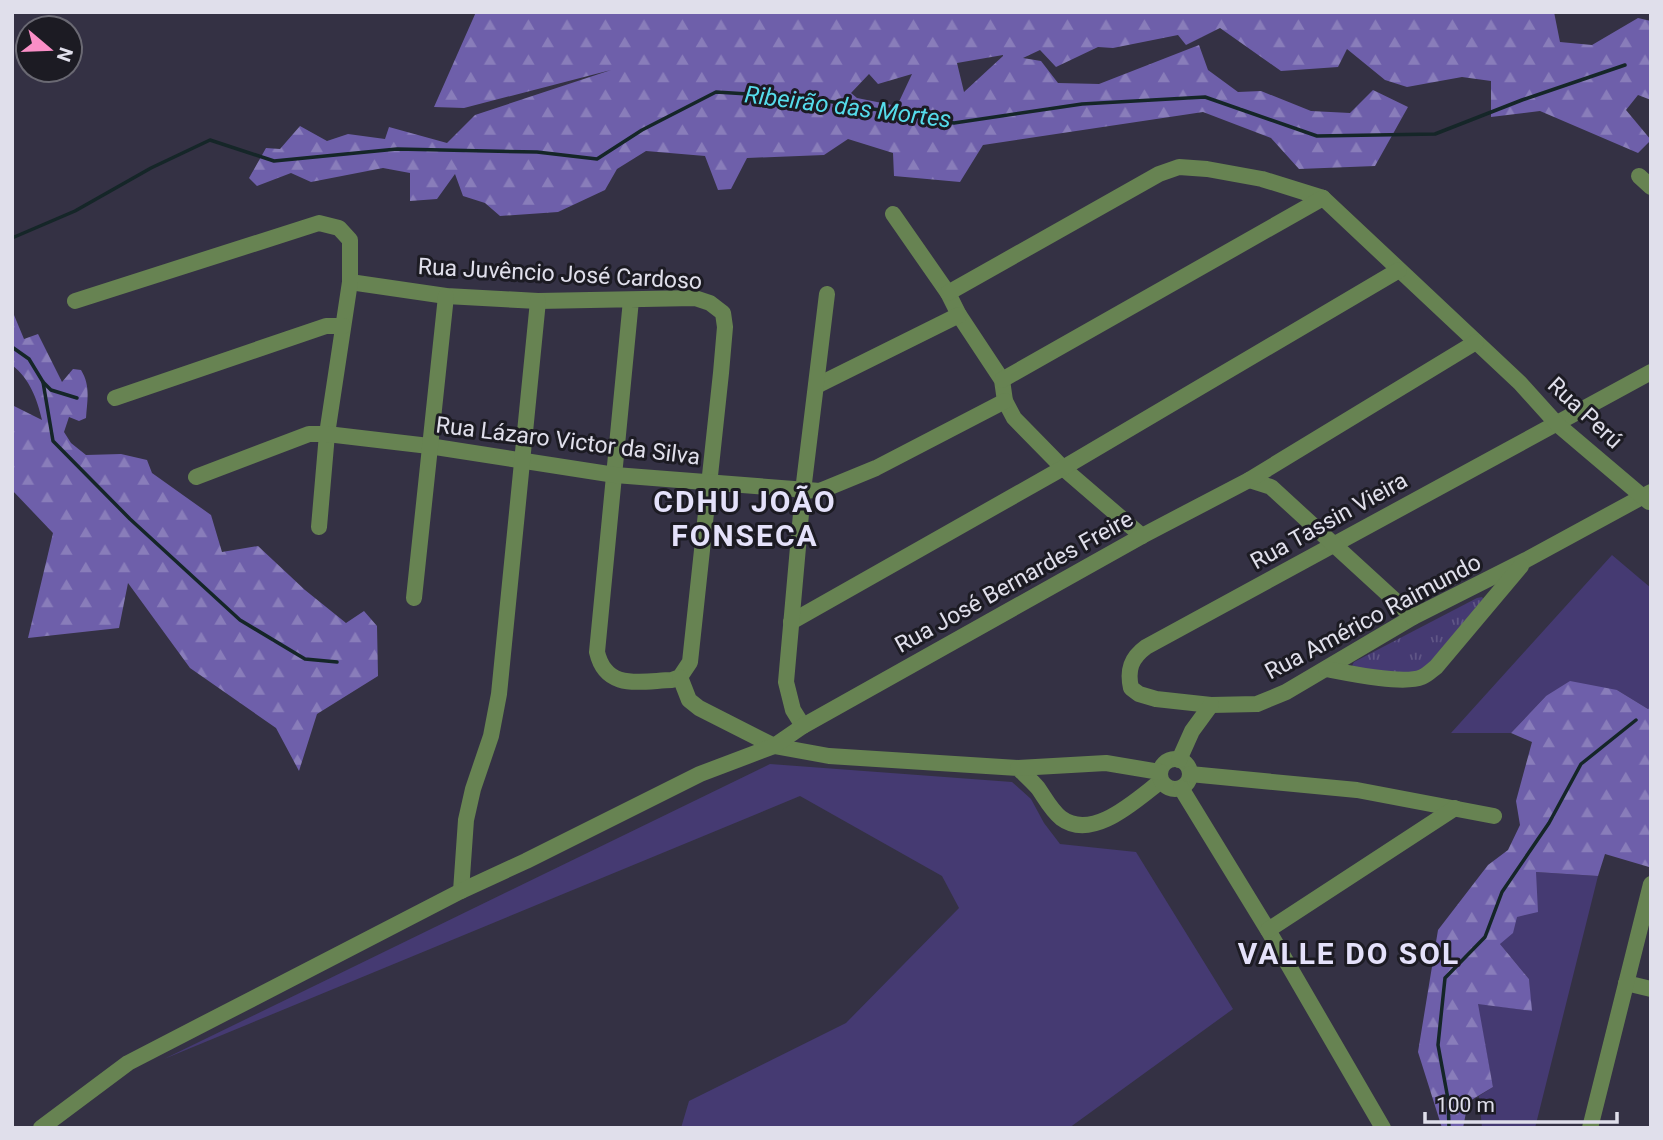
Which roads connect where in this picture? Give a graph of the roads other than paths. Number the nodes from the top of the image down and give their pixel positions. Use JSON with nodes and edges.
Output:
{"nodes":[{"id":1,"x":1323,"y":198,"type":"junction"},
{"id":2,"x":893,"y":214,"type":"dead end"},
{"id":3,"x":1399,"y":271,"type":"junction"},
{"id":4,"x":350,"y":282,"type":"junction"},
{"id":5,"x":948,"y":293,"type":"junction"},
{"id":6,"x":827,"y":294,"type":"dead end"},
{"id":7,"x":446,"y":296,"type":"junction"},
{"id":8,"x":538,"y":300,"type":"junction"},
{"id":9,"x":631,"y":300,"type":"junction"},
{"id":10,"x":75,"y":301,"type":"dead end"},
{"id":11,"x":959,"y":315,"type":"junction"},
{"id":12,"x":343,"y":326,"type":"junction"},
{"id":13,"x":1476,"y":342,"type":"junction"},
{"id":14,"x":1651,"y":372,"type":"edge"},
{"id":15,"x":1002,"y":380,"type":"junction"},
{"id":16,"x":816,"y":386,"type":"junction"},
{"id":17,"x":115,"y":398,"type":"dead end"},
{"id":18,"x":1004,"y":401,"type":"junction"},
{"id":19,"x":1557,"y":424,"type":"junction"},
{"id":20,"x":327,"y":434,"type":"junction"},
{"id":21,"x":429,"y":446,"type":"junction"},
{"id":22,"x":523,"y":462,"type":"junction"},
{"id":23,"x":1063,"y":468,"type":"junction"},
{"id":24,"x":615,"y":475,"type":"junction"},
{"id":25,"x":196,"y":477,"type":"dead end"},
{"id":26,"x":1249,"y":480,"type":"junction"},
{"id":27,"x":708,"y":482,"type":"junction"},
{"id":28,"x":803,"y":491,"type":"junction"},
{"id":29,"x":1648,"y":497,"type":"edge"},
{"id":30,"x":319,"y":527,"type":"dead end"},
{"id":31,"x":1142,"y":536,"type":"junction"},
{"id":32,"x":1333,"y":544,"type":"junction"},
{"id":33,"x":1526,"y":560,"type":"junction"},
{"id":34,"x":414,"y":598,"type":"dead end"},
{"id":35,"x":1413,"y":617,"type":"junction"},
{"id":36,"x":791,"y":622,"type":"junction"},
{"id":37,"x":1130,"y":665,"type":"joint"},
{"id":38,"x":1326,"y":669,"type":"junction"},
{"id":39,"x":683,"y":674,"type":"junction"},
{"id":40,"x":1211,"y":705,"type":"junction"},
{"id":41,"x":803,"y":726,"type":"junction"},
{"id":42,"x":774,"y":746,"type":"junction"},
{"id":43,"x":1179,"y":760,"type":"junction"},
{"id":44,"x":1018,"y":768,"type":"junction"},
{"id":45,"x":1190,"y":774,"type":"junction"},
{"id":46,"x":1161,"y":776,"type":"junction"},
{"id":47,"x":1181,"y":788,"type":"junction"},
{"id":48,"x":1455,"y":808,"type":"junction"},
{"id":49,"x":1494,"y":816,"type":"dead end"},
{"id":50,"x":1651,"y":884,"type":"edge"},
{"id":51,"x":461,"y":891,"type":"junction"},
{"id":52,"x":1268,"y":930,"type":"junction"},
{"id":53,"x":1626,"y":983,"type":"junction"},
{"id":54,"x":1651,"y":989,"type":"edge"},
{"id":55,"x":41,"y":1128,"type":"edge"},
{"id":56,"x":1383,"y":1128,"type":"edge"},
{"id":57,"x":1590,"y":1128,"type":"edge"}],
"edges":[{"from":1,"to":3,"type":"street","name":"Rua Perú"},
{"from":1,"to":5,"type":"street"},
{"from":1,"to":15,"type":"street"},
{"from":2,"to":5,"type":"street"},
{"from":3,"to":13,"type":"street","name":"Rua Perú"},
{"from":3,"to":23,"type":"street"},
{"from":4,"to":7,"type":"street","name":"Rua Juvêncio José Cardoso"},
{"from":4,"to":10,"type":"street"},
{"from":4,"to":12,"type":"street"},
{"from":5,"to":11,"type":"street"},
{"from":6,"to":16,"type":"street"},
{"from":7,"to":8,"type":"street","name":"Rua Juvêncio José Cardoso"},
{"from":7,"to":21,"type":"street"},
{"from":8,"to":9,"type":"street","name":"Rua Juvêncio José Cardoso"},
{"from":8,"to":22,"type":"street"},
{"from":9,"to":24,"type":"street"},
{"from":9,"to":27,"type":"street","name":"Rua Juvêncio José Cardoso"},
{"from":11,"to":15,"type":"street"},
{"from":11,"to":16,"type":"street"},
{"from":12,"to":17,"type":"street"},
{"from":12,"to":20,"type":"street"},
{"from":13,"to":19,"type":"street","name":"Rua Perú"},
{"from":13,"to":26,"type":"street","name":"Rua José Bernardes Freire"},
{"from":14,"to":19,"type":"street","name":"Rua Tassin Vieira"},
{"from":15,"to":18,"type":"street"},
{"from":16,"to":28,"type":"street"},
{"from":18,"to":23,"type":"street"},
{"from":18,"to":28,"type":"street","name":"Rua Lázaro Victor da Silva"},
{"from":19,"to":29,"type":"street","name":"Rua Perú"},
{"from":19,"to":32,"type":"street","name":"Rua Tassin Vieira"},
{"from":20,"to":21,"type":"street","name":"Rua Lázaro Victor da Silva"},
{"from":20,"to":25,"type":"street","name":"Rua Lázaro Victor da Silva"},
{"from":20,"to":30,"type":"street"},
{"from":21,"to":22,"type":"street","name":"Rua Lázaro Victor da Silva"},
{"from":21,"to":34,"type":"street"},
{"from":22,"to":24,"type":"street","name":"Rua Lázaro Victor da Silva"},
{"from":22,"to":51,"type":"street"},
{"from":23,"to":31,"type":"street"},
{"from":23,"to":36,"type":"street"},
{"from":24,"to":27,"type":"street","name":"Rua Lázaro Victor da Silva"},
{"from":24,"to":39,"type":"street"},
{"from":26,"to":31,"type":"street","name":"Rua José Bernardes Freire"},
{"from":26,"to":32,"type":"street"},
{"from":27,"to":28,"type":"street","name":"Rua Lázaro Victor da Silva"},
{"from":27,"to":39,"type":"street"},
{"from":28,"to":36,"type":"street"},
{"from":29,"to":33,"type":"street","name":"Rua Américo Raimundo"},
{"from":31,"to":41,"type":"street","name":"Rua José Bernardes Freire"},
{"from":32,"to":35,"type":"street"},
{"from":32,"to":37,"type":"street","name":"Rua Tassin Vieira"},
{"from":33,"to":35,"type":"street","name":"Rua Américo Raimundo"},
{"from":33,"to":38,"type":"street"},
{"from":35,"to":38,"type":"street","name":"Rua Américo Raimundo"},
{"from":36,"to":41,"type":"street"},
{"from":37,"to":40,"type":"street","name":"Rua Américo Raimundo"},
{"from":38,"to":40,"type":"street","name":"Rua Américo Raimundo"},
{"from":39,"to":42,"type":"street"},
{"from":40,"to":43,"type":"street"},
{"from":41,"to":42,"type":"street","name":"Rua José Bernardes Freire"},
{"from":42,"to":44,"type":"street"},
{"from":42,"to":51,"type":"street","name":"Rua José Bernardes Freire"},
{"from":43,"to":45,"type":"street"},
{"from":43,"to":46,"type":"street"},
{"from":44,"to":46,"type":"street"},
{"from":44,"to":46,"type":"street"},
{"from":45,"to":47,"type":"street"},
{"from":45,"to":48,"type":"street"},
{"from":46,"to":47,"type":"street"},
{"from":47,"to":52,"type":"street"},
{"from":48,"to":49,"type":"street"},
{"from":48,"to":52,"type":"street"},
{"from":50,"to":53,"type":"street"},
{"from":51,"to":55,"type":"street","name":"Rua José Bernardes Freire"},
{"from":52,"to":56,"type":"street"},
{"from":53,"to":54,"type":"street"},
{"from":53,"to":57,"type":"street"}]}
